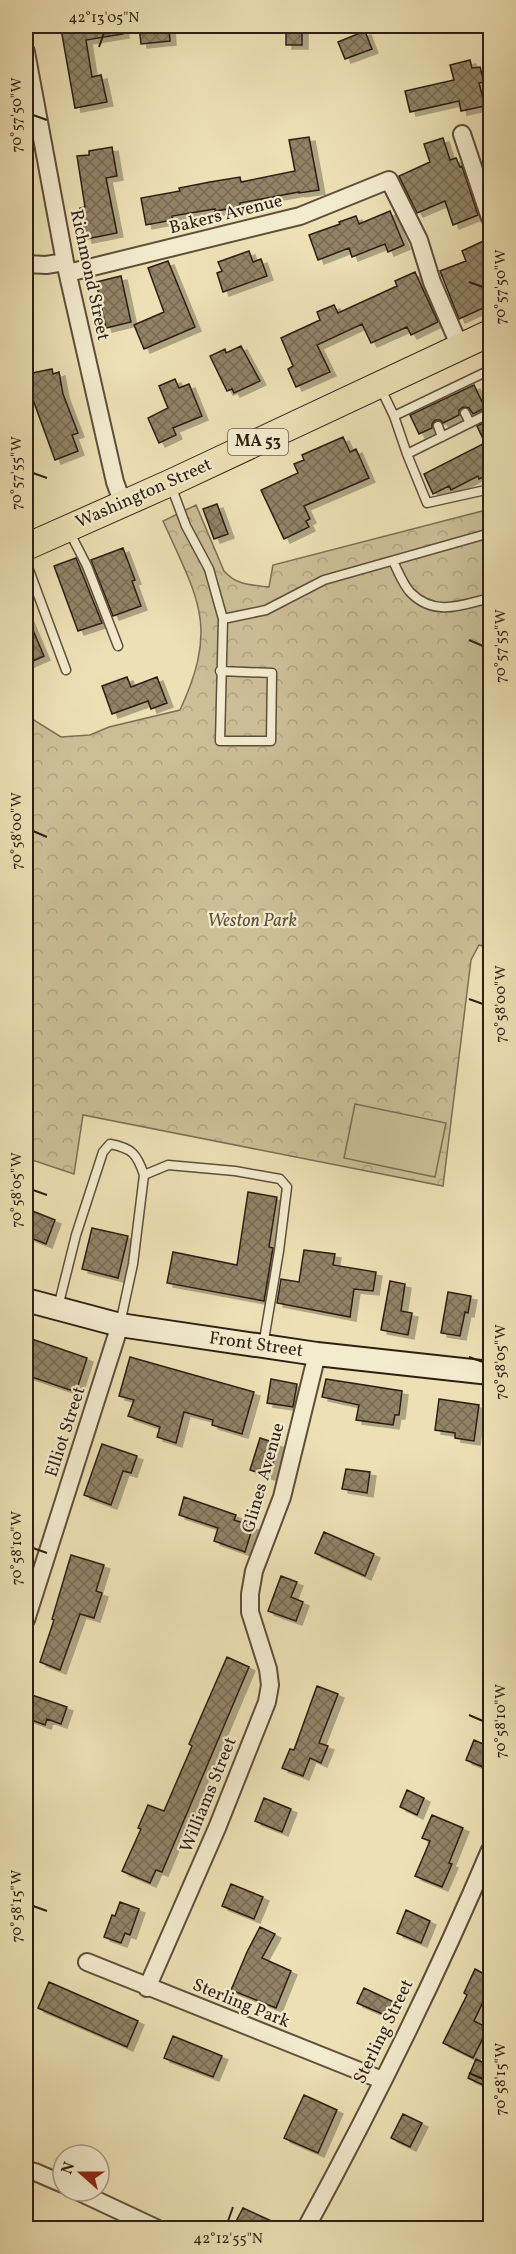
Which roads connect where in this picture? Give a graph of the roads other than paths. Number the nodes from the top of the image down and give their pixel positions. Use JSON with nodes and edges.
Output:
{"nodes":[{"id":1,"x":26,"y":52,"type":"edge"},
{"id":2,"x":462,"y":134,"type":"dead end"},
{"id":3,"x":490,"y":218,"type":"edge"},
{"id":4,"x":26,"y":264,"type":"edge"},
{"id":5,"x":66,"y":268,"type":"junction"},
{"id":6,"x":490,"y":335,"type":"edge"},
{"id":7,"x":460,"y":347,"type":"junction"},
{"id":8,"x":490,"y":370,"type":"edge"},
{"id":9,"x":380,"y":386,"type":"junction"},
{"id":10,"x":465,"y":413,"type":"dead end"},
{"id":11,"x":490,"y":413,"type":"edge"},
{"id":12,"x":394,"y":416,"type":"junction"},
{"id":13,"x":470,"y":423,"type":"junction"},
{"id":14,"x":438,"y":426,"type":"dead end"},
{"id":15,"x":442,"y":437,"type":"junction"},
{"id":16,"x":407,"y":454,"type":"junction"},
{"id":17,"x":170,"y":483,"type":"junction"},
{"id":18,"x":490,"y":489,"type":"edge"},
{"id":19,"x":123,"y":504,"type":"junction"},
{"id":20,"x":68,"y":528,"type":"junction"},
{"id":21,"x":490,"y":533,"type":"edge"},
{"id":22,"x":26,"y":547,"type":"edge"},
{"id":23,"x":393,"y":561,"type":"junction"},
{"id":24,"x":26,"y":562,"type":"edge"},
{"id":25,"x":490,"y":598,"type":"edge"},
{"id":26,"x":223,"y":619,"type":"junction"},
{"id":27,"x":118,"y":646,"type":"dead end"},
{"id":28,"x":66,"y":670,"type":"dead end"},
{"id":29,"x":220,"y":671,"type":"junction"},
{"id":30,"x":144,"y":1174,"type":"junction"},
{"id":31,"x":26,"y":1300,"type":"edge"},
{"id":32,"x":58,"y":1308,"type":"junction"},
{"id":33,"x":120,"y":1325,"type":"junction"},
{"id":34,"x":263,"y":1346,"type":"junction"},
{"id":35,"x":317,"y":1354,"type":"junction"},
{"id":36,"x":490,"y":1372,"type":"edge"},
{"id":37,"x":250,"y":1612,"type":"joint"},
{"id":38,"x":26,"y":1620,"type":"edge"},
{"id":39,"x":490,"y":1850,"type":"edge"},
{"id":40,"x":87,"y":1962,"type":"dead end"},
{"id":41,"x":147,"y":1988,"type":"junction"},
{"id":42,"x":382,"y":2080,"type":"junction"},
{"id":43,"x":26,"y":2170,"type":"edge"},
{"id":44,"x":51,"y":2179,"type":"edge"},
{"id":45,"x":102,"y":2203,"type":"edge"},
{"id":46,"x":156,"y":2229,"type":"edge"},
{"id":47,"x":306,"y":2229,"type":"edge"}],
"edges":[{"from":1,"to":5,"type":"street","name":"Richmond Street"},
{"from":2,"to":3,"type":"street"},
{"from":4,"to":5,"type":"street","name":"Bakers Avenue"},
{"from":5,"to":7,"type":"street","name":"Bakers Avenue"},
{"from":5,"to":19,"type":"street","name":"Richmond Street"},
{"from":6,"to":7,"type":"main road","name":"Washington Street","number":"MA 53"},
{"from":7,"to":9,"type":"main road","name":"Washington Street","number":"MA 53"},
{"from":8,"to":12,"type":"lane"},
{"from":9,"to":12,"type":"lane"},
{"from":9,"to":17,"type":"main road","name":"Washington Street","number":"MA 53"},
{"from":10,"to":13,"type":"lane"},
{"from":11,"to":13,"type":"lane"},
{"from":12,"to":16,"type":"lane"},
{"from":13,"to":15,"type":"lane"},
{"from":14,"to":15,"type":"lane"},
{"from":15,"to":16,"type":"lane"},
{"from":16,"to":18,"type":"lane"},
{"from":17,"to":19,"type":"main road","name":"Washington Street","number":"MA 53"},
{"from":17,"to":26,"type":"lane"},
{"from":19,"to":20,"type":"main road","name":"Washington Street","number":"MA 53"},
{"from":20,"to":22,"type":"main road","name":"Washington Street","number":"MA 53"},
{"from":20,"to":27,"type":"lane"},
{"from":21,"to":23,"type":"lane"},
{"from":23,"to":25,"type":"lane"},
{"from":23,"to":26,"type":"lane"},
{"from":24,"to":28,"type":"lane"},
{"from":26,"to":29,"type":"lane"},
{"from":29,"to":29,"type":"lane"},
{"from":30,"to":32,"type":"lane"},
{"from":30,"to":33,"type":"lane"},
{"from":30,"to":34,"type":"lane"},
{"from":31,"to":32,"type":"street","name":"Front Street"},
{"from":32,"to":33,"type":"street","name":"Front Street"},
{"from":33,"to":34,"type":"street","name":"Front Street"},
{"from":33,"to":38,"type":"street","name":"Elliot Street"},
{"from":34,"to":35,"type":"street","name":"Front Street"},
{"from":35,"to":36,"type":"street","name":"Front Street"},
{"from":35,"to":37,"type":"street","name":"Glines Avenue"},
{"from":37,"to":41,"type":"street","name":"Williams Street"},
{"from":39,"to":42,"type":"street","name":"Sterling Street"},
{"from":40,"to":41,"type":"street","name":"Sterling Park"},
{"from":41,"to":42,"type":"street","name":"Sterling Park"},
{"from":42,"to":47,"type":"street","name":"Sterling Street"},
{"from":43,"to":44,"type":"street"},
{"from":45,"to":46,"type":"street"}]}
